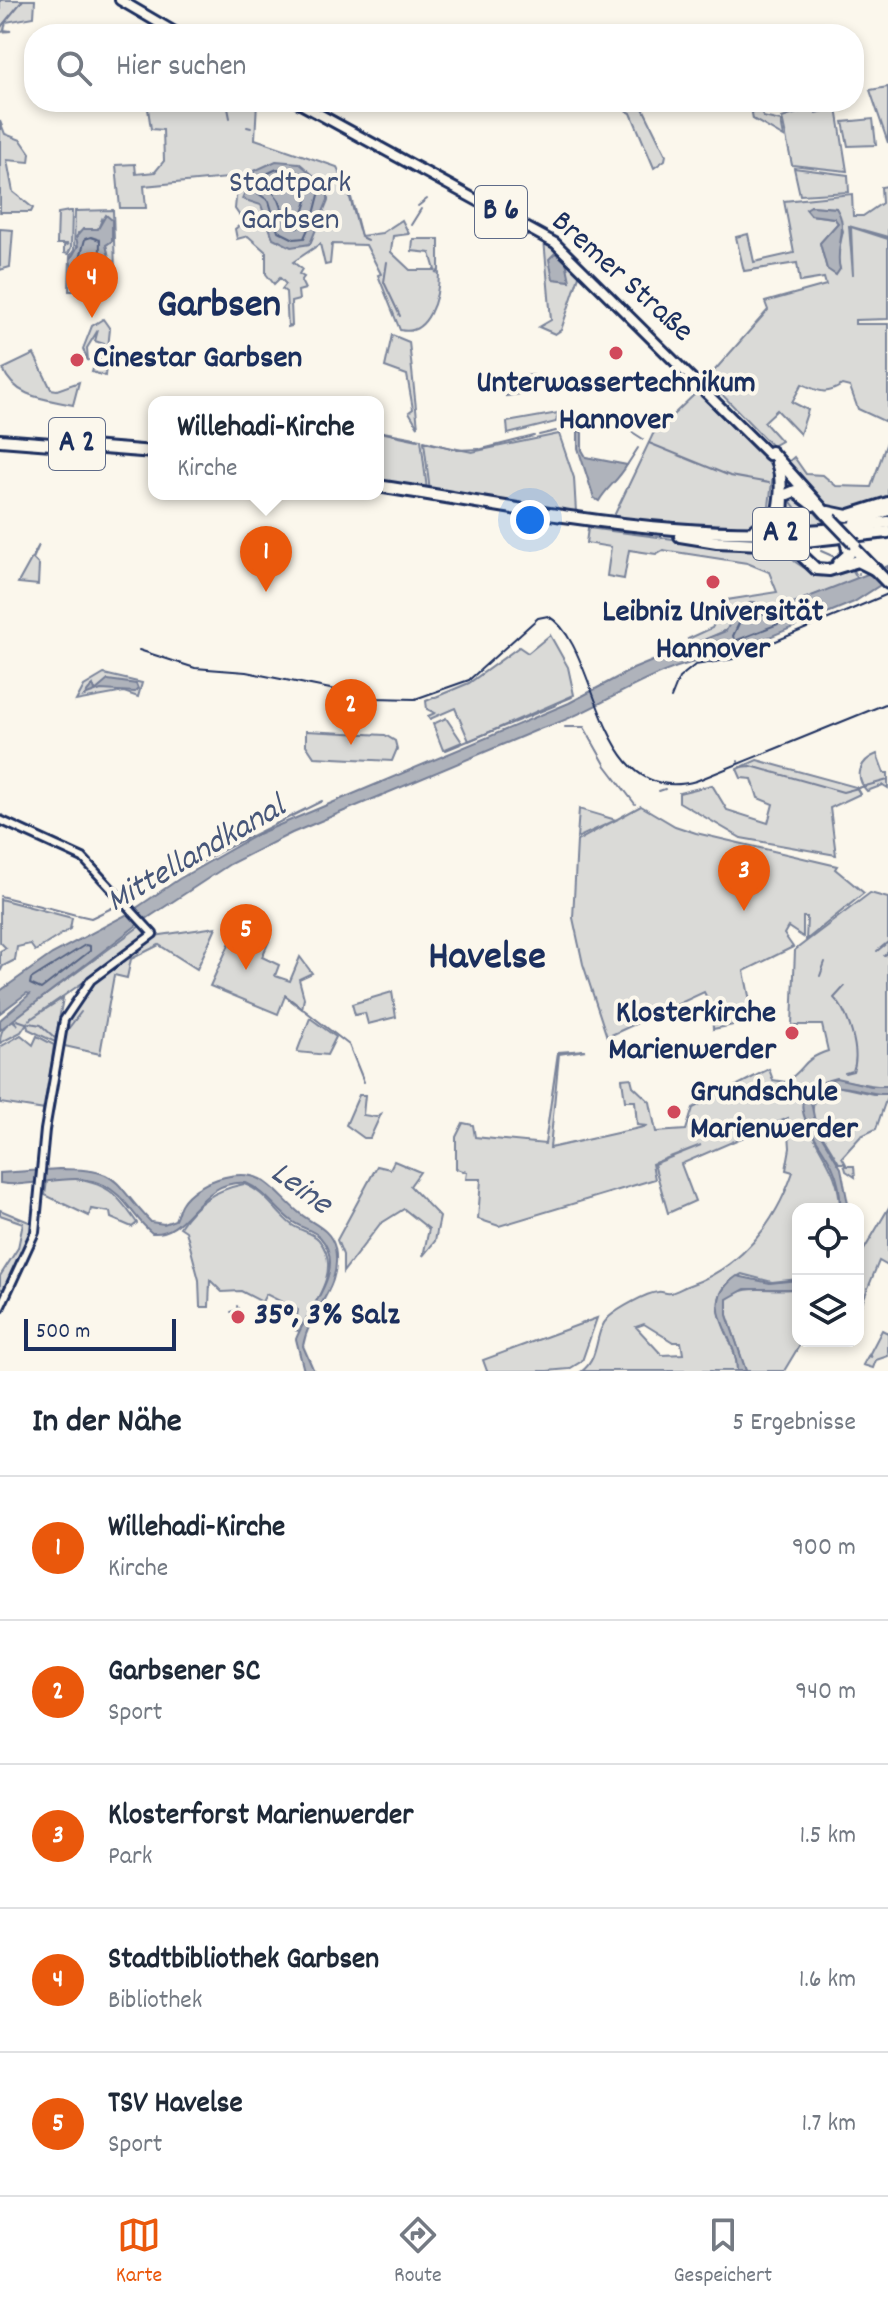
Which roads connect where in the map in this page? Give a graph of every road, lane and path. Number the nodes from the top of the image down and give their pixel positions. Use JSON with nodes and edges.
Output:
{"nodes":[{"id":1,"x":118,"y":0,"type":"edge"},
{"id":2,"x":156,"y":24,"type":"edge"},
{"id":3,"x":160,"y":24,"type":"edge"},
{"id":4,"x":319,"y":112,"type":"edge"},
{"id":5,"x":0,"y":443,"type":"edge"},
{"id":6,"x":148,"y":455,"type":"edge"},
{"id":7,"x":772,"y":457,"type":"junction"},
{"id":8,"x":384,"y":490,"type":"edge"},
{"id":9,"x":815,"y":504,"type":"junction"},
{"id":10,"x":888,"y":506,"type":"edge"},
{"id":11,"x":809,"y":528,"type":"junction"},
{"id":12,"x":888,"y":529,"type":"edge"},
{"id":13,"x":751,"y":530,"type":"junction"},
{"id":14,"x":676,"y":533,"type":"junction"},
{"id":15,"x":847,"y":543,"type":"junction"},
{"id":16,"x":768,"y":544,"type":"junction"},
{"id":17,"x":882,"y":574,"type":"edge"},
{"id":18,"x":0,"y":820,"type":"edge"},
{"id":19,"x":0,"y":1308,"type":"edge"}],
"edges":[{"from":1,"to":2,"type":"main road"},
{"from":1,"to":3,"type":"main road"},
{"from":4,"to":7,"type":"main road","name":"Bremer Straße","number":"B 6"},
{"from":5,"to":6,"type":"highway","number":"A 2"},
{"from":7,"to":9,"type":"highway","number":"B 6"},
{"from":7,"to":13,"type":"highway"},
{"from":8,"to":14,"type":"highway","number":"A 2"},
{"from":9,"to":10,"type":"highway"},
{"from":9,"to":11,"type":"highway"},
{"from":9,"to":15,"type":"highway","number":"B 6","bridge":true},
{"from":10,"to":11,"type":"highway"},
{"from":11,"to":13,"type":"highway"},
{"from":12,"to":14,"type":"highway","number":"A 2"},
{"from":12,"to":15,"type":"highway"},
{"from":13,"to":14,"type":"highway"},
{"from":14,"to":16,"type":"highway"},
{"from":15,"to":16,"type":"highway"},
{"from":15,"to":17,"type":"highway","number":"B 6"},
{"from":16,"to":17,"type":"highway"},
{"from":18,"to":19,"type":"main road"}]}
